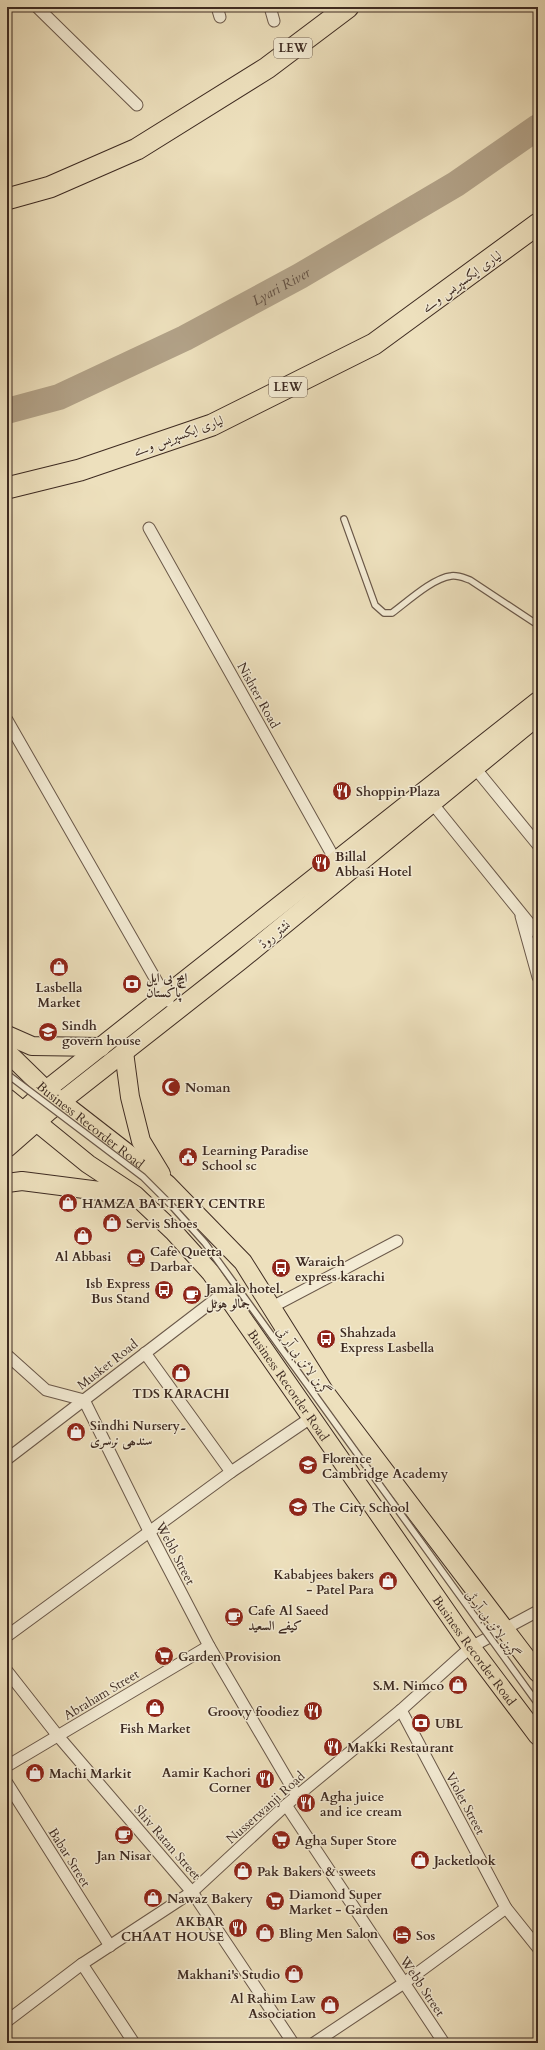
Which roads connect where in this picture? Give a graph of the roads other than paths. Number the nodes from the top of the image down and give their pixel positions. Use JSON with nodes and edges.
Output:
{"nodes":[{"id":1,"x":37,"y":7,"type":"edge"},
{"id":2,"x":270,"y":7,"type":"edge"},
{"id":3,"x":348,"y":7,"type":"edge"},
{"id":4,"x":274,"y":21,"type":"dead end"},
{"id":5,"x":137,"y":105,"type":"dead end"},
{"id":6,"x":7,"y":199,"type":"edge"},
{"id":7,"x":538,"y":224,"type":"edge"},
{"id":8,"x":7,"y":488,"type":"edge"},
{"id":9,"x":344,"y":519,"type":"dead end"},
{"id":10,"x":149,"y":528,"type":"dead end"},
{"id":11,"x":538,"y":625,"type":"edge"},
{"id":12,"x":538,"y":702,"type":"edge"},
{"id":13,"x":538,"y":716,"type":"edge"},
{"id":14,"x":7,"y":720,"type":"edge"},
{"id":15,"x":475,"y":768,"type":"junction"},
{"id":16,"x":432,"y":803,"type":"junction"},
{"id":17,"x":538,"y":845,"type":"edge"},
{"id":18,"x":336,"y":861,"type":"junction"},
{"id":19,"x":344,"y":876,"type":"junction"},
{"id":20,"x":520,"y":912,"type":"junction"},
{"id":21,"x":538,"y":934,"type":"edge"},
{"id":22,"x":538,"y":977,"type":"edge"},
{"id":23,"x":166,"y":996,"type":"junction"},
{"id":24,"x":175,"y":1012,"type":"junction"},
{"id":25,"x":7,"y":1035,"type":"edge"},
{"id":26,"x":101,"y":1047,"type":"junction"},
{"id":27,"x":7,"y":1052,"type":"edge"},
{"id":28,"x":124,"y":1052,"type":"junction"},
{"id":29,"x":7,"y":1074,"type":"edge"},
{"id":30,"x":46,"y":1090,"type":"junction"},
{"id":31,"x":7,"y":1098,"type":"edge"},
{"id":32,"x":61,"y":1102,"type":"junction"},
{"id":33,"x":30,"y":1117,"type":"junction"},
{"id":34,"x":7,"y":1126,"type":"edge"},
{"id":35,"x":7,"y":1148,"type":"edge"},
{"id":36,"x":7,"y":1183,"type":"edge"},
{"id":37,"x":167,"y":1184,"type":"junction"},
{"id":38,"x":135,"y":1196,"type":"junction"},
{"id":39,"x":397,"y":1241,"type":"dead end"},
{"id":40,"x":224,"y":1292,"type":"junction"},
{"id":41,"x":272,"y":1307,"type":"junction"},
{"id":42,"x":145,"y":1353,"type":"junction"},
{"id":43,"x":7,"y":1355,"type":"edge"},
{"id":44,"x":84,"y":1400,"type":"junction"},
{"id":45,"x":312,"y":1417,"type":"junction"},
{"id":46,"x":7,"y":1459,"type":"edge"},
{"id":47,"x":231,"y":1472,"type":"junction"},
{"id":48,"x":150,"y":1533,"type":"junction"},
{"id":49,"x":538,"y":1611,"type":"edge"},
{"id":50,"x":505,"y":1630,"type":"junction"},
{"id":51,"x":7,"y":1636,"type":"edge"},
{"id":52,"x":209,"y":1646,"type":"junction"},
{"id":53,"x":471,"y":1647,"type":"junction"},
{"id":54,"x":7,"y":1671,"type":"edge"},
{"id":55,"x":538,"y":1673,"type":"edge"},
{"id":56,"x":538,"y":1704,"type":"edge"},
{"id":57,"x":401,"y":1710,"type":"junction"},
{"id":58,"x":58,"y":1736,"type":"junction"},
{"id":59,"x":538,"y":1736,"type":"edge"},
{"id":60,"x":7,"y":1766,"type":"edge"},
{"id":61,"x":7,"y":1783,"type":"edge"},
{"id":62,"x":297,"y":1796,"type":"junction"},
{"id":63,"x":286,"y":1806,"type":"junction"},
{"id":64,"x":192,"y":1892,"type":"junction"},
{"id":65,"x":506,"y":1908,"type":"junction"},
{"id":66,"x":110,"y":1946,"type":"junction"},
{"id":67,"x":538,"y":1948,"type":"edge"},
{"id":68,"x":82,"y":1964,"type":"junction"},
{"id":69,"x":404,"y":1983,"type":"junction"},
{"id":70,"x":7,"y":2021,"type":"edge"},
{"id":71,"x":134,"y":2043,"type":"edge"},
{"id":72,"x":293,"y":2043,"type":"edge"},
{"id":73,"x":314,"y":2043,"type":"edge"},
{"id":74,"x":444,"y":2043,"type":"edge"}],
"edges":[{"from":1,"to":5,"type":"street"},
{"from":2,"to":4,"type":"street"},
{"from":3,"to":6,"type":"highway","number":"LEW"},
{"from":7,"to":8,"type":"highway","name":"لیاری ایکسپریس وے","number":"LEW"},
{"from":9,"to":11,"type":"lane"},
{"from":10,"to":18,"type":"street","name":"Nishter Road"},
{"from":12,"to":18,"type":"main road","name":"نشتر روڈ"},
{"from":13,"to":15,"type":"main road","name":"نشتر روڈ"},
{"from":14,"to":23,"type":"street"},
{"from":15,"to":16,"type":"main road","name":"نشتر روڈ"},
{"from":15,"to":17,"type":"street"},
{"from":16,"to":19,"type":"main road","name":"نشتر روڈ"},
{"from":16,"to":20,"type":"street"},
{"from":18,"to":19,"type":"street","name":"Nishter Road"},
{"from":18,"to":23,"type":"main road","name":"نشتر روڈ"},
{"from":19,"to":24,"type":"main road","name":"نشتر روڈ"},
{"from":20,"to":21,"type":"street"},
{"from":20,"to":22,"type":"street"},
{"from":23,"to":24,"type":"street"},
{"from":23,"to":26,"type":"main road","name":"نشتر روڈ"},
{"from":24,"to":28,"type":"main road","name":"نشتر روڈ"},
{"from":25,"to":26,"type":"main road"},
{"from":26,"to":30,"type":"main road","name":"نشتر روڈ"},
{"from":27,"to":30,"type":"main road","name":"Business Recorder Road"},
{"from":28,"to":32,"type":"main road","name":"نشتر روڈ"},
{"from":28,"to":37,"type":"main road"},
{"from":29,"to":56,"type":"lane","name":"گرین لائن بی آر ٹی","bridge":true},
{"from":30,"to":32,"type":"main road","name":"Business Recorder Road"},
{"from":30,"to":33,"type":"main road","name":"نشتر روڈ"},
{"from":31,"to":33,"type":"main road","name":"Business Recorder Road"},
{"from":32,"to":33,"type":"main road","name":"نشتر روڈ"},
{"from":32,"to":37,"type":"main road","name":"Business Recorder Road"},
{"from":33,"to":34,"type":"main road","name":"نشتر روڈ"},
{"from":33,"to":35,"type":"main road","name":"نشتر روڈ"},
{"from":33,"to":38,"type":"main road","name":"Business Recorder Road"},
{"from":36,"to":38,"type":"main road"},
{"from":37,"to":41,"type":"main road","name":"Business Recorder Road"},
{"from":38,"to":40,"type":"main road","name":"Business Recorder Road"},
{"from":39,"to":41,"type":"street"},
{"from":40,"to":42,"type":"street","name":"Musket Road"},
{"from":40,"to":45,"type":"main road","name":"Business Recorder Road"},
{"from":41,"to":50,"type":"main road","name":"Business Recorder Road"},
{"from":42,"to":44,"type":"street","name":"Musket Road"},
{"from":42,"to":47,"type":"street"},
{"from":43,"to":44,"type":"street"},
{"from":44,"to":46,"type":"street","name":"Musket Road"},
{"from":44,"to":48,"type":"street","name":"Webb Street"},
{"from":45,"to":47,"type":"street"},
{"from":45,"to":53,"type":"main road","name":"Business Recorder Road"},
{"from":47,"to":48,"type":"street"},
{"from":48,"to":51,"type":"street"},
{"from":48,"to":52,"type":"street","name":"Webb Street"},
{"from":49,"to":50,"type":"street","name":"Nusserwanji Road"},
{"from":50,"to":53,"type":"street","name":"Nusserwanji Road"},
{"from":50,"to":55,"type":"main road","name":"Business Recorder Road"},
{"from":52,"to":58,"type":"street","name":"Abraham Street"},
{"from":52,"to":62,"type":"street","name":"Webb Street"},
{"from":53,"to":57,"type":"street","name":"Nusserwanji Road"},
{"from":53,"to":59,"type":"main road","name":"Business Recorder Road"},
{"from":54,"to":58,"type":"street","name":"Shiv Ratan Street"},
{"from":57,"to":62,"type":"street","name":"Nusserwanji Road"},
{"from":57,"to":65,"type":"street","name":"Violet Street"},
{"from":58,"to":60,"type":"street","name":"Abraham Street"},
{"from":58,"to":64,"type":"street","name":"Shiv Ratan Street"},
{"from":61,"to":66,"type":"street","name":"Babar Street"},
{"from":62,"to":63,"type":"street","name":"Nusserwanji Road"},
{"from":63,"to":64,"type":"street","name":"Nusserwanji Road"},
{"from":63,"to":69,"type":"street","name":"Webb Street"},
{"from":64,"to":66,"type":"street","name":"Nusserwanji Road"},
{"from":64,"to":72,"type":"street","name":"Shiv Ratan Street"},
{"from":65,"to":67,"type":"street"},
{"from":65,"to":69,"type":"street"},
{"from":66,"to":68,"type":"street","name":"Nusserwanji Road"},
{"from":68,"to":70,"type":"street","name":"Nusserwanji Road"},
{"from":68,"to":71,"type":"street"},
{"from":69,"to":73,"type":"street"},
{"from":69,"to":74,"type":"street","name":"Webb Street"}]}
